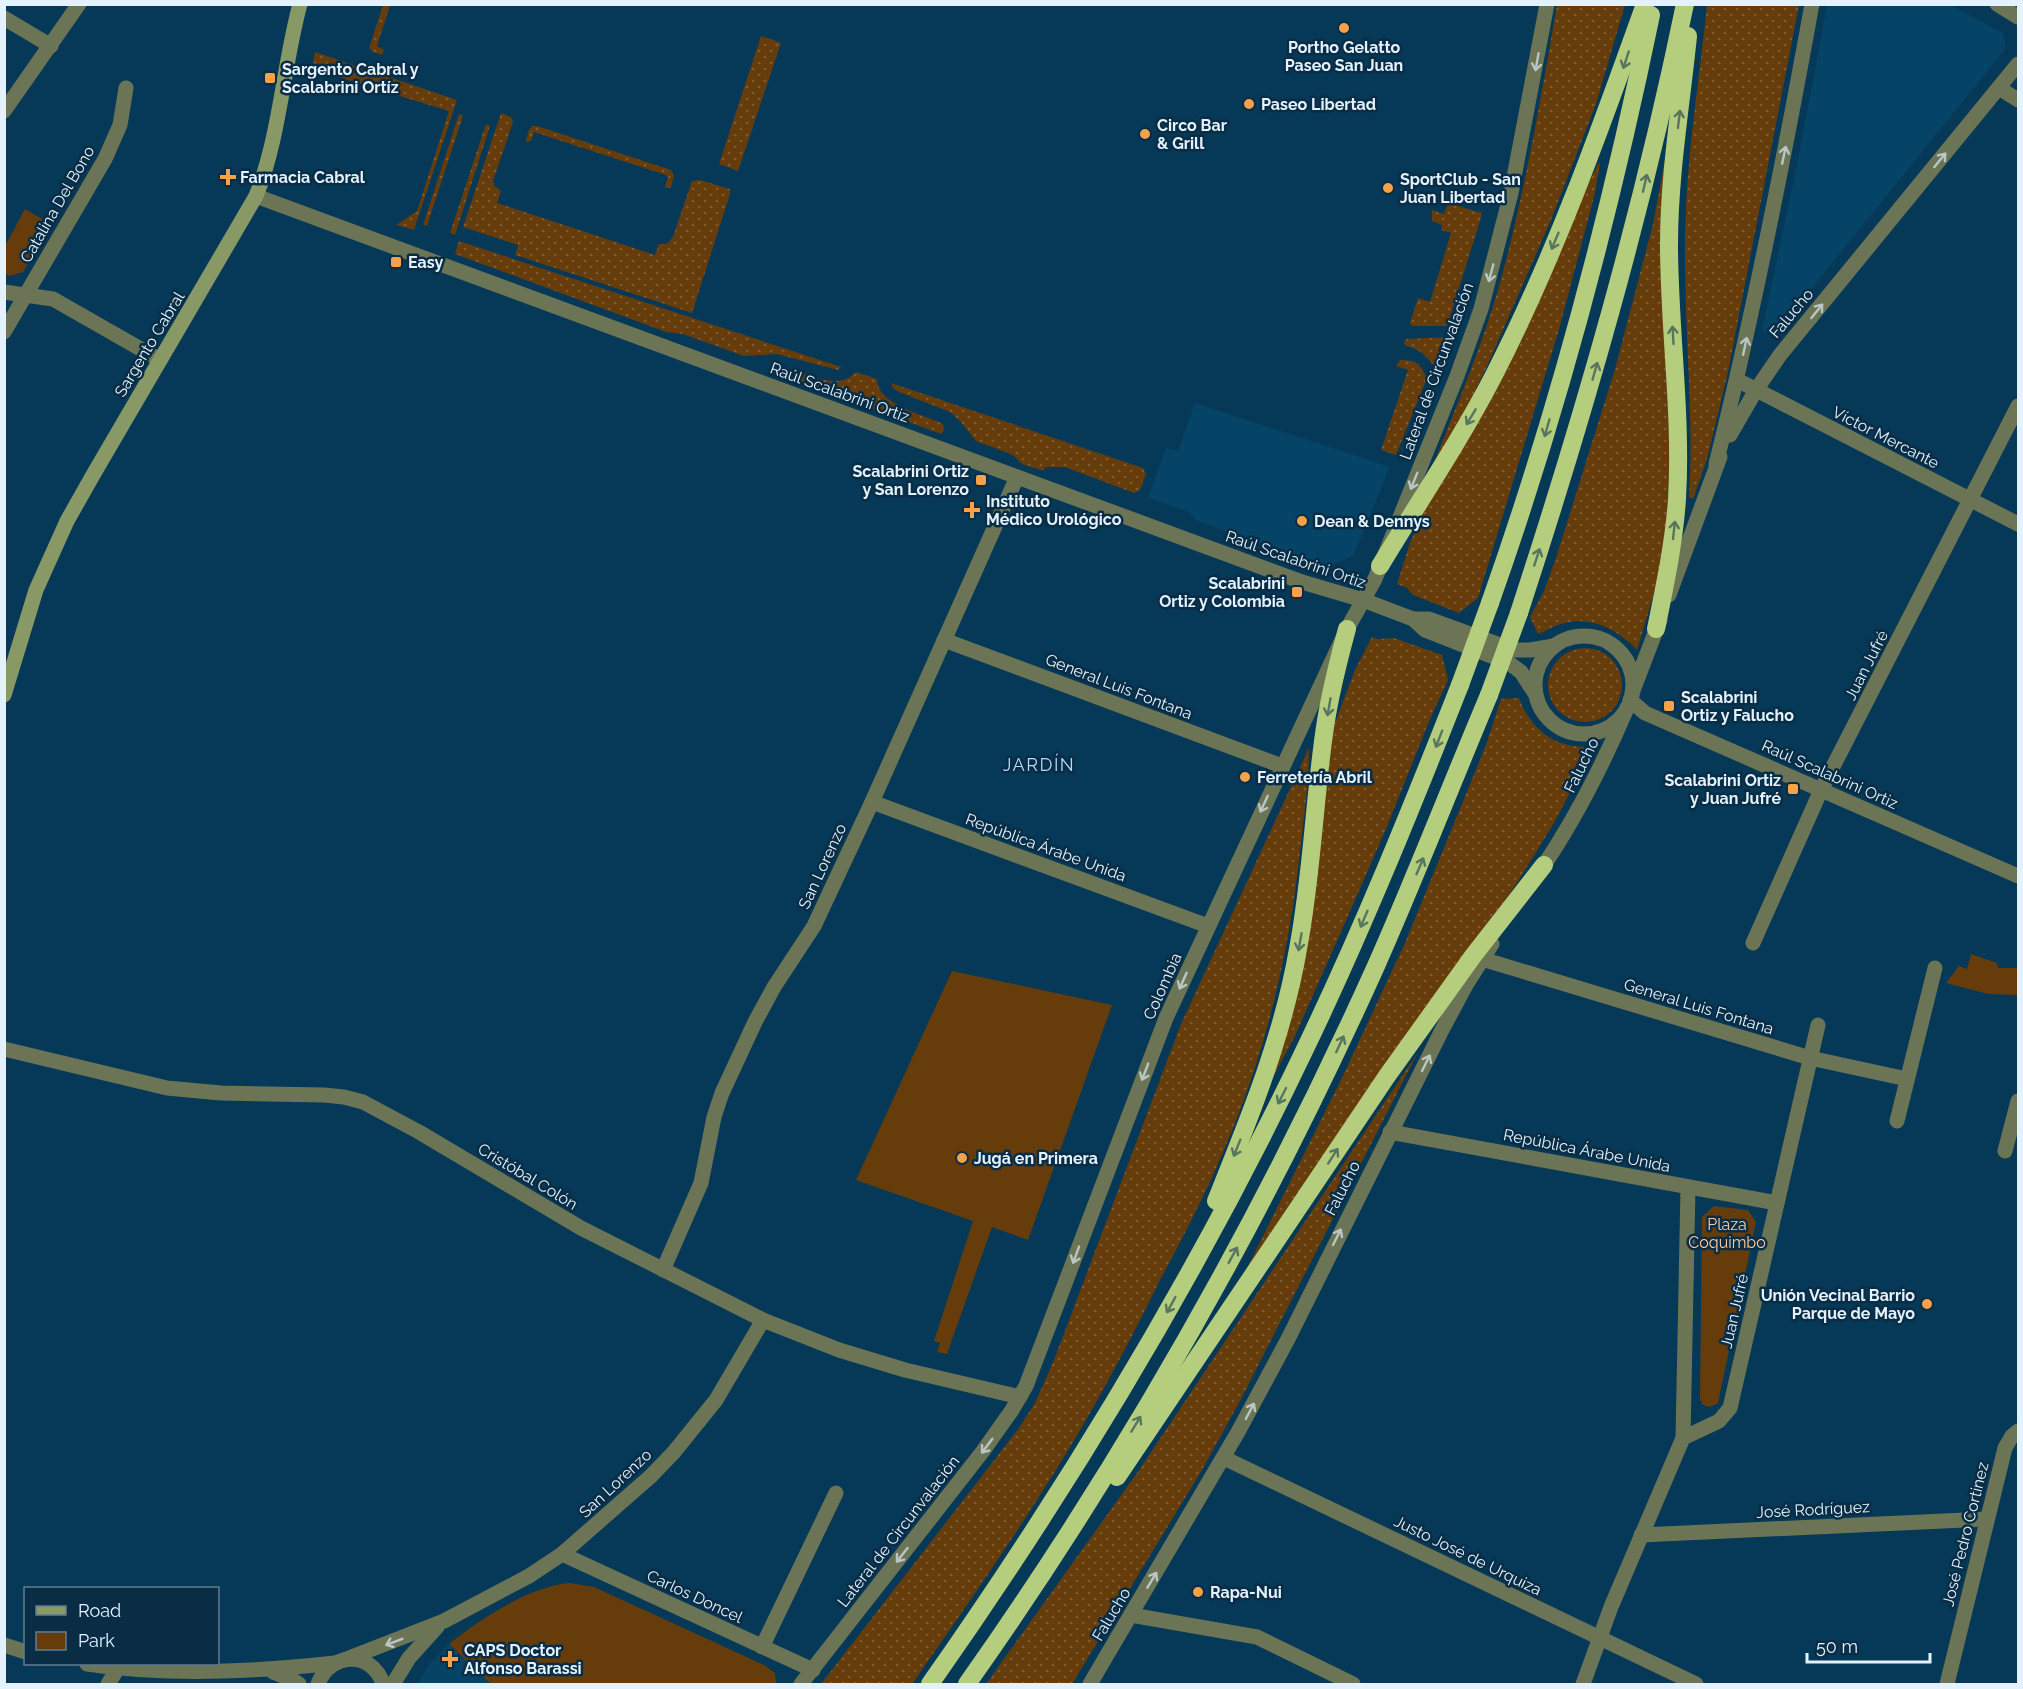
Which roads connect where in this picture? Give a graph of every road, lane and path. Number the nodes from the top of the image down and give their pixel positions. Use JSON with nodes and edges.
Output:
{"nodes":[{"id":1,"x":80,"y":4,"type":"edge"},
{"id":2,"x":300,"y":4,"type":"edge"},
{"id":3,"x":1547,"y":4,"type":"edge"},
{"id":4,"x":1645,"y":4,"type":"edge"},
{"id":5,"x":1653,"y":4,"type":"edge"},
{"id":6,"x":1685,"y":4,"type":"edge"},
{"id":7,"x":1691,"y":4,"type":"edge"},
{"id":8,"x":1812,"y":4,"type":"edge"},
{"id":9,"x":1997,"y":4,"type":"edge"},
{"id":10,"x":2019,"y":17,"type":"edge"},
{"id":11,"x":4,"y":18,"type":"edge"},
{"id":12,"x":51,"y":46,"type":"junction"},
{"id":13,"x":2019,"y":64,"type":"edge"},
{"id":14,"x":126,"y":88,"type":"dead end"},
{"id":15,"x":1999,"y":88,"type":"junction"},
{"id":16,"x":2019,"y":100,"type":"edge"},
{"id":17,"x":4,"y":111,"type":"edge"},
{"id":18,"x":256,"y":196,"type":"junction"},
{"id":19,"x":4,"y":292,"type":"edge"},
{"id":20,"x":26,"y":294,"type":"junction"},
{"id":21,"x":4,"y":332,"type":"edge"},
{"id":22,"x":160,"y":360,"type":"junction"},
{"id":23,"x":1737,"y":380,"type":"junction"},
{"id":24,"x":1756,"y":390,"type":"junction"},
{"id":25,"x":2019,"y":406,"type":"edge"},
{"id":26,"x":1716,"y":465,"type":"junction"},
{"id":27,"x":1017,"y":477,"type":"junction"},
{"id":28,"x":1971,"y":500,"type":"junction"},
{"id":29,"x":2019,"y":524,"type":"edge"},
{"id":30,"x":1380,"y":566,"type":"junction"},
{"id":31,"x":1363,"y":600,"type":"junction"},
{"id":32,"x":1413,"y":619,"type":"junction"},
{"id":33,"x":1347,"y":629,"type":"junction"},
{"id":34,"x":1656,"y":629,"type":"junction"},
{"id":35,"x":944,"y":640,"type":"junction"},
{"id":36,"x":1554,"y":646,"type":"junction"},
{"id":37,"x":4,"y":694,"type":"edge"},
{"id":38,"x":1536,"y":695,"type":"junction"},
{"id":39,"x":1630,"y":700,"type":"junction"},
{"id":40,"x":1282,"y":766,"type":"junction"},
{"id":41,"x":1821,"y":790,"type":"junction"},
{"id":42,"x":872,"y":802,"type":"junction"},
{"id":43,"x":1544,"y":865,"type":"junction"},
{"id":44,"x":2019,"y":876,"type":"edge"},
{"id":45,"x":1208,"y":926,"type":"junction"},
{"id":46,"x":1753,"y":943,"type":"dead end"},
{"id":47,"x":1482,"y":959,"type":"junction"},
{"id":48,"x":1935,"y":968,"type":"dead end"},
{"id":49,"x":1818,"y":1025,"type":"dead end"},
{"id":50,"x":4,"y":1049,"type":"edge"},
{"id":51,"x":1810,"y":1058,"type":"junction"},
{"id":52,"x":1907,"y":1079,"type":"junction"},
{"id":53,"x":2019,"y":1101,"type":"edge"},
{"id":54,"x":1897,"y":1120,"type":"dead end"},
{"id":55,"x":1390,"y":1132,"type":"junction"},
{"id":56,"x":2005,"y":1151,"type":"dead end"},
{"id":57,"x":1688,"y":1186,"type":"junction"},
{"id":58,"x":1777,"y":1203,"type":"junction"},
{"id":59,"x":663,"y":1270,"type":"junction"},
{"id":60,"x":1186,"y":1278,"type":"junction"},
{"id":61,"x":763,"y":1320,"type":"junction"},
{"id":62,"x":1020,"y":1397,"type":"junction"},
{"id":63,"x":2019,"y":1431,"type":"edge"},
{"id":64,"x":1683,"y":1438,"type":"junction"},
{"id":65,"x":1224,"y":1458,"type":"junction"},
{"id":66,"x":836,"y":1493,"type":"dead end"},
{"id":67,"x":1986,"y":1519,"type":"junction"},
{"id":68,"x":1641,"y":1535,"type":"junction"},
{"id":69,"x":562,"y":1554,"type":"junction"},
{"id":70,"x":1131,"y":1615,"type":"junction"},
{"id":71,"x":444,"y":1621,"type":"junction"},
{"id":72,"x":1599,"y":1638,"type":"junction"},
{"id":73,"x":4,"y":1645,"type":"edge"},
{"id":74,"x":762,"y":1647,"type":"junction"},
{"id":75,"x":24,"y":1651,"type":"edge"},
{"id":76,"x":989,"y":1653,"type":"junction"},
{"id":77,"x":339,"y":1662,"type":"junction"},
{"id":78,"x":95,"y":1665,"type":"edge"},
{"id":79,"x":118,"y":1668,"type":"junction"},
{"id":80,"x":265,"y":1670,"type":"junction"},
{"id":81,"x":813,"y":1670,"type":"junction"},
{"id":82,"x":108,"y":1684,"type":"edge"},
{"id":83,"x":299,"y":1684,"type":"edge"},
{"id":84,"x":318,"y":1684,"type":"edge"},
{"id":85,"x":383,"y":1684,"type":"edge"},
{"id":86,"x":393,"y":1684,"type":"edge"},
{"id":87,"x":801,"y":1684,"type":"edge"},
{"id":88,"x":930,"y":1684,"type":"edge"},
{"id":89,"x":967,"y":1684,"type":"edge"},
{"id":90,"x":1090,"y":1684,"type":"edge"},
{"id":91,"x":1353,"y":1684,"type":"edge"},
{"id":92,"x":1583,"y":1684,"type":"edge"},
{"id":93,"x":1696,"y":1684,"type":"edge"},
{"id":94,"x":1947,"y":1684,"type":"edge"}],
"edges":[{"from":1,"to":12,"type":"street"},
{"from":2,"to":18,"type":"main road","name":"Sargento Cabral"},
{"from":3,"to":30,"type":"street","name":"Lateral de Circunvalación","one_way":true},
{"from":4,"to":30,"type":"highway","one_way":true},
{"from":5,"to":60,"type":"highway","one_way":true,"bridge":true},
{"from":76,"to":6,"type":"highway","one_way":true,"bridge":true},
{"from":34,"to":7,"type":"highway","one_way":true},
{"from":23,"to":8,"type":"street","one_way":true},
{"from":9,"to":10,"type":"street"},
{"from":11,"to":12,"type":"street"},
{"from":12,"to":17,"type":"street"},
{"from":13,"to":15,"type":"street","name":"Falucho"},
{"from":14,"to":20,"type":"street","name":"Catalina Del Bono"},
{"from":15,"to":16,"type":"street"},
{"from":24,"to":15,"type":"street","name":"Falucho","one_way":true},
{"from":18,"to":22,"type":"main road","name":"Sargento Cabral"},
{"from":18,"to":27,"type":"street","name":"Raúl Scalabrini Ortiz"},
{"from":19,"to":20,"type":"street"},
{"from":20,"to":21,"type":"street","name":"Catalina Del Bono"},
{"from":20,"to":22,"type":"street"},
{"from":22,"to":37,"type":"main road","name":"Sargento Cabral"},
{"from":23,"to":24,"type":"street","name":"Víctor Mercante"},
{"from":23,"to":26,"type":"street"},
{"from":24,"to":26,"type":"street","name":"Falucho"},
{"from":24,"to":28,"type":"street","name":"Víctor Mercante"},
{"from":25,"to":28,"type":"street","name":"Juan Jufré"},
{"from":26,"to":34,"type":"street","name":"Falucho"},
{"from":27,"to":31,"type":"street","name":"Raúl Scalabrini Ortiz"},
{"from":27,"to":35,"type":"street","name":"San Lorenzo"},
{"from":28,"to":29,"type":"street","name":"Víctor Mercante"},
{"from":28,"to":41,"type":"street","name":"Juan Jufré"},
{"from":30,"to":31,"type":"street","name":"Lateral de Circunvalación"},
{"from":31,"to":32,"type":"street","name":"Raúl Scalabrini Ortiz"},
{"from":31,"to":33,"type":"street","name":"Colombia"},
{"from":32,"to":36,"type":"street","name":"Raúl Scalabrini Ortiz"},
{"from":32,"to":38,"type":"street","name":"Raúl Scalabrini Ortiz"},
{"from":33,"to":40,"type":"street","name":"Colombia"},
{"from":33,"to":60,"type":"highway","one_way":true},
{"from":34,"to":39,"type":"street","name":"Falucho"},
{"from":35,"to":40,"type":"street","name":"General Luis Fontana"},
{"from":35,"to":42,"type":"street","name":"San Lorenzo"},
{"from":36,"to":38,"type":"street"},
{"from":36,"to":39,"type":"street"},
{"from":38,"to":39,"type":"street"},
{"from":39,"to":41,"type":"street","name":"Raúl Scalabrini Ortiz"},
{"from":39,"to":43,"type":"street","name":"Falucho"},
{"from":40,"to":45,"type":"street","name":"Colombia","one_way":true},
{"from":41,"to":44,"type":"street","name":"Raúl Scalabrini Ortiz"},
{"from":41,"to":46,"type":"street","name":"Juan Jufré"},
{"from":42,"to":45,"type":"street","name":"República Árabe Unida"},
{"from":42,"to":59,"type":"street","name":"San Lorenzo"},
{"from":43,"to":47,"type":"street","name":"Falucho"},
{"from":76,"to":43,"type":"highway","one_way":true},
{"from":45,"to":62,"type":"street","name":"Colombia","one_way":true},
{"from":47,"to":51,"type":"street","name":"General Luis Fontana"},
{"from":55,"to":47,"type":"street","name":"Falucho","one_way":true},
{"from":48,"to":52,"type":"street"},
{"from":49,"to":51,"type":"street","name":"Juan Jufré"},
{"from":50,"to":59,"type":"street","name":"Cristóbal Colón"},
{"from":51,"to":52,"type":"street","name":"General Luis Fontana"},
{"from":51,"to":58,"type":"street","name":"Juan Jufré"},
{"from":52,"to":54,"type":"street"},
{"from":53,"to":56,"type":"street"},
{"from":55,"to":57,"type":"street","name":"República Árabe Unida"},
{"from":65,"to":55,"type":"street","name":"Falucho","one_way":true},
{"from":57,"to":58,"type":"street","name":"República Árabe Unida"},
{"from":57,"to":64,"type":"street"},
{"from":58,"to":64,"type":"street","name":"Juan Jufré"},
{"from":59,"to":61,"type":"street","name":"Cristóbal Colón"},
{"from":60,"to":88,"type":"highway","one_way":true},
{"from":61,"to":62,"type":"street","name":"Cristóbal Colón"},
{"from":61,"to":69,"type":"street","name":"San Lorenzo"},
{"from":62,"to":81,"type":"street","name":"Lateral de Circunvalación","one_way":true},
{"from":63,"to":67,"type":"street","name":"José Pedro Cortinez"},
{"from":64,"to":68,"type":"street"},
{"from":70,"to":65,"type":"street","name":"Falucho","one_way":true},
{"from":65,"to":72,"type":"street","name":"Justo José de Urquiza"},
{"from":66,"to":74,"type":"street"},
{"from":67,"to":68,"type":"street","name":"José Rodríguez"},
{"from":67,"to":94,"type":"street","name":"José Pedro Cortinez"},
{"from":68,"to":72,"type":"street"},
{"from":69,"to":71,"type":"street","name":"San Lorenzo"},
{"from":69,"to":74,"type":"street","name":"Carlos Doncel"},
{"from":70,"to":90,"type":"street","name":"Falucho"},
{"from":70,"to":91,"type":"street"},
{"from":71,"to":77,"type":"street","name":"San Lorenzo","one_way":true},
{"from":71,"to":86,"type":"street","name":"San Lorenzo"},
{"from":72,"to":92,"type":"street"},
{"from":72,"to":93,"type":"street","name":"Justo José de Urquiza"},
{"from":73,"to":75,"type":"street"},
{"from":74,"to":81,"type":"street","name":"Carlos Doncel"},
{"from":76,"to":89,"type":"highway"},
{"from":77,"to":80,"type":"street"},
{"from":77,"to":84,"type":"street"},
{"from":77,"to":85,"type":"street"},
{"from":78,"to":79,"type":"street"},
{"from":79,"to":80,"type":"street"},
{"from":79,"to":82,"type":"street"},
{"from":80,"to":83,"type":"street"},
{"from":81,"to":87,"type":"street","name":"Lateral de Circunvalación"}]}
